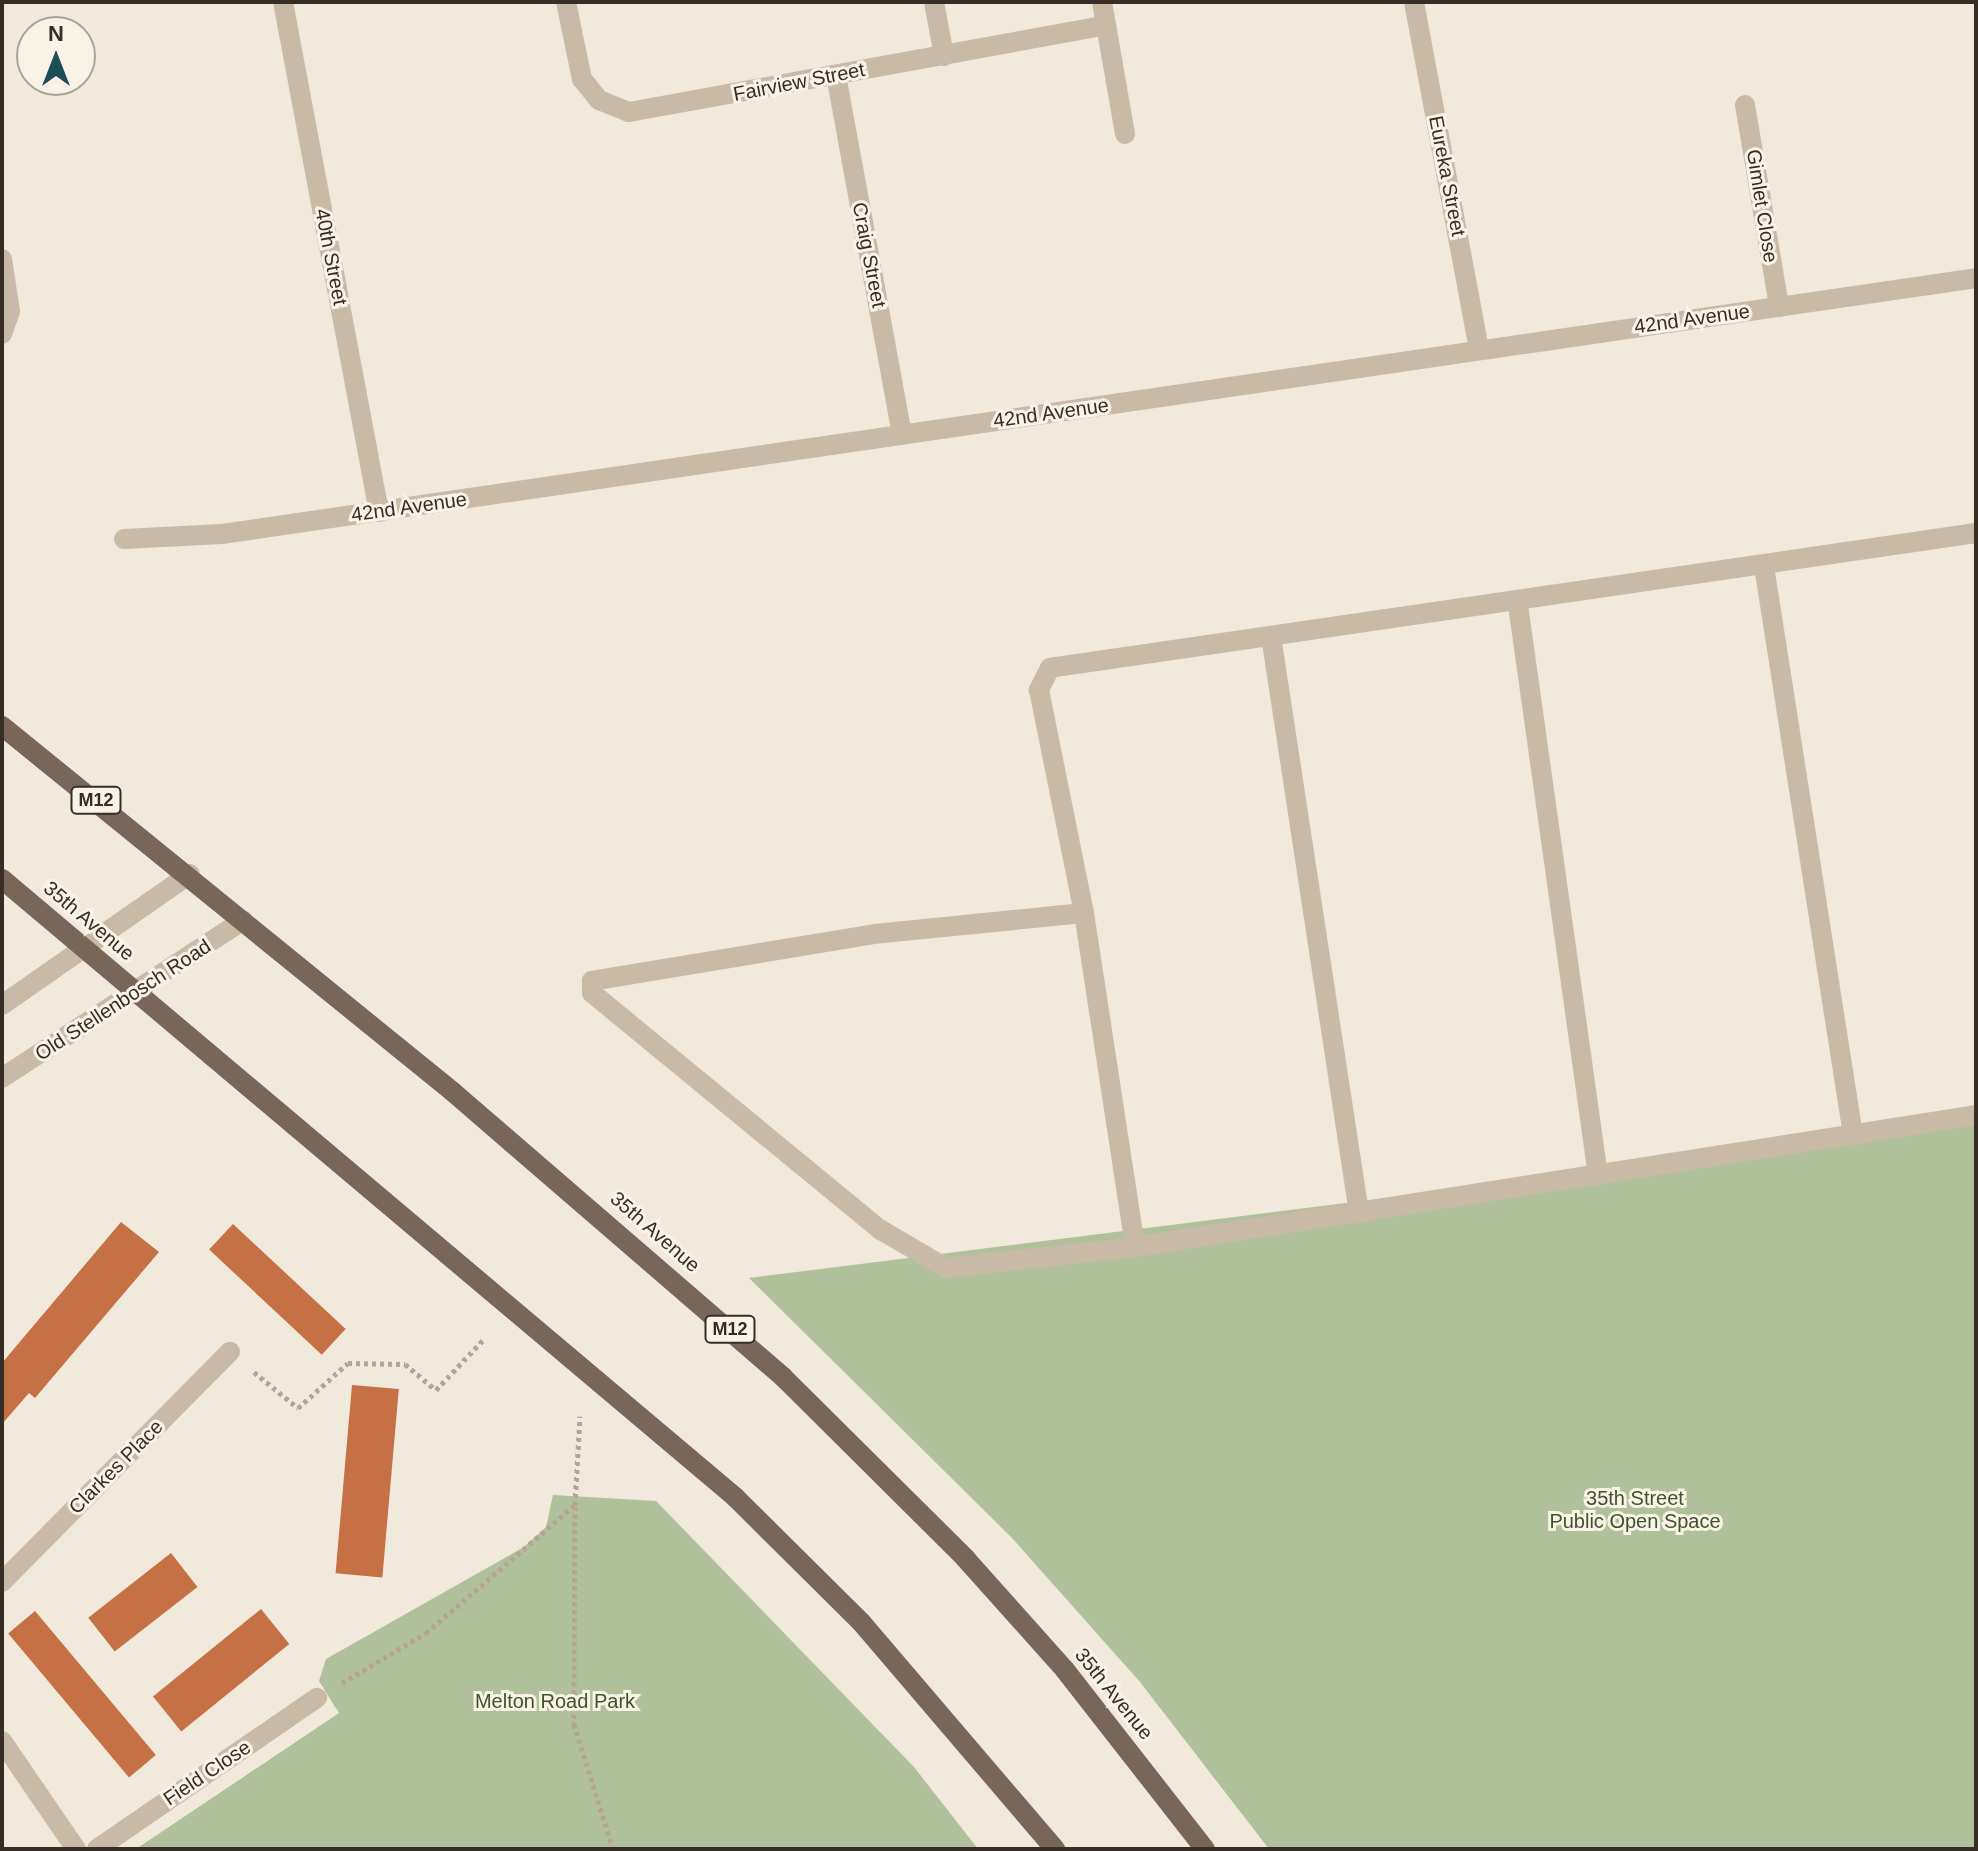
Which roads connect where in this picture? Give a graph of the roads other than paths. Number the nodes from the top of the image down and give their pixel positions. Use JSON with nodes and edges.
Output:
{"nodes":[{"id":1,"x":283,"y":2,"type":"edge"},
{"id":2,"x":566,"y":2,"type":"edge"},
{"id":3,"x":934,"y":2,"type":"edge"},
{"id":4,"x":1102,"y":2,"type":"edge"},
{"id":5,"x":1414,"y":2,"type":"edge"},
{"id":6,"x":1106,"y":25,"type":"junction"},
{"id":7,"x":944,"y":56,"type":"junction"},
{"id":8,"x":836,"y":75,"type":"junction"},
{"id":9,"x":1745,"y":105,"type":"dead end"},
{"id":10,"x":1125,"y":134,"type":"dead end"},
{"id":11,"x":2,"y":259,"type":"edge"},
{"id":12,"x":1976,"y":278,"type":"edge"},
{"id":13,"x":1779,"y":307,"type":"junction"},
{"id":14,"x":2,"y":334,"type":"edge"},
{"id":15,"x":1479,"y":350,"type":"junction"},
{"id":16,"x":902,"y":435,"type":"junction"},
{"id":17,"x":379,"y":512,"type":"junction"},
{"id":18,"x":1976,"y":533,"type":"edge"},
{"id":19,"x":124,"y":539,"type":"dead end"},
{"id":20,"x":1764,"y":566,"type":"junction"},
{"id":21,"x":1518,"y":605,"type":"junction"},
{"id":22,"x":1271,"y":636,"type":"junction"},
{"id":23,"x":2,"y":726,"type":"edge"},
{"id":24,"x":190,"y":874,"type":"junction"},
{"id":25,"x":2,"y":879,"type":"edge"},
{"id":26,"x":1084,"y":913,"type":"junction"},
{"id":27,"x":243,"y":920,"type":"junction"},
{"id":28,"x":90,"y":949,"type":"junction"},
{"id":29,"x":138,"y":995,"type":"junction"},
{"id":30,"x":2,"y":1005,"type":"edge"},
{"id":31,"x":2,"y":1078,"type":"edge"},
{"id":32,"x":1976,"y":1115,"type":"edge"},
{"id":33,"x":1853,"y":1135,"type":"junction"},
{"id":34,"x":1598,"y":1176,"type":"junction"},
{"id":35,"x":1359,"y":1213,"type":"junction"},
{"id":36,"x":1135,"y":1247,"type":"junction"},
{"id":37,"x":230,"y":1352,"type":"road end"},
{"id":38,"x":2,"y":1582,"type":"edge"},
{"id":39,"x":317,"y":1698,"type":"road end"},
{"id":40,"x":2,"y":1741,"type":"edge"},
{"id":41,"x":76,"y":1849,"type":"edge"},
{"id":42,"x":97,"y":1849,"type":"edge"},
{"id":43,"x":1055,"y":1849,"type":"edge"},
{"id":44,"x":1205,"y":1849,"type":"edge"}],
"edges":[{"from":1,"to":17,"type":"street","name":"40th Street"},
{"from":2,"to":8,"type":"street","name":"Fairview Street"},
{"from":3,"to":7,"type":"street"},
{"from":4,"to":6,"type":"street"},
{"from":5,"to":15,"type":"street","name":"Eureka Street"},
{"from":6,"to":7,"type":"street","name":"Fairview Street"},
{"from":6,"to":10,"type":"street"},
{"from":7,"to":8,"type":"street","name":"Fairview Street"},
{"from":8,"to":16,"type":"street","name":"Craig Street"},
{"from":9,"to":13,"type":"street","name":"Gimlet Close"},
{"from":11,"to":14,"type":"street"},
{"from":12,"to":13,"type":"street","name":"42nd Avenue"},
{"from":13,"to":15,"type":"street","name":"42nd Avenue"},
{"from":15,"to":16,"type":"street","name":"42nd Avenue"},
{"from":16,"to":17,"type":"street","name":"42nd Avenue"},
{"from":17,"to":19,"type":"street","name":"42nd Avenue"},
{"from":18,"to":20,"type":"street"},
{"from":20,"to":21,"type":"street"},
{"from":20,"to":33,"type":"street"},
{"from":21,"to":22,"type":"street"},
{"from":21,"to":34,"type":"street"},
{"from":22,"to":26,"type":"street"},
{"from":22,"to":35,"type":"street"},
{"from":23,"to":24,"type":"main road","name":"35th Avenue","number":"M12"},
{"from":24,"to":27,"type":"main road","name":"35th Avenue","number":"M12"},
{"from":24,"to":28,"type":"street"},
{"from":25,"to":28,"type":"main road","name":"35th Avenue"},
{"from":26,"to":36,"type":"street"},
{"from":26,"to":36,"type":"street"},
{"from":27,"to":29,"type":"street","name":"Old Stellenbosch Road"},
{"from":27,"to":44,"type":"main road","name":"35th Avenue","number":"M12"},
{"from":28,"to":29,"type":"main road","name":"35th Avenue"},
{"from":28,"to":30,"type":"street"},
{"from":29,"to":31,"type":"street","name":"Old Stellenbosch Road"},
{"from":29,"to":43,"type":"main road","name":"35th Avenue"},
{"from":32,"to":33,"type":"street"},
{"from":33,"to":34,"type":"street"},
{"from":34,"to":35,"type":"street"},
{"from":35,"to":36,"type":"street"},
{"from":37,"to":38,"type":"street","name":"Clarkes Place"},
{"from":39,"to":42,"type":"street","name":"Field Close"},
{"from":40,"to":41,"type":"street"}]}
